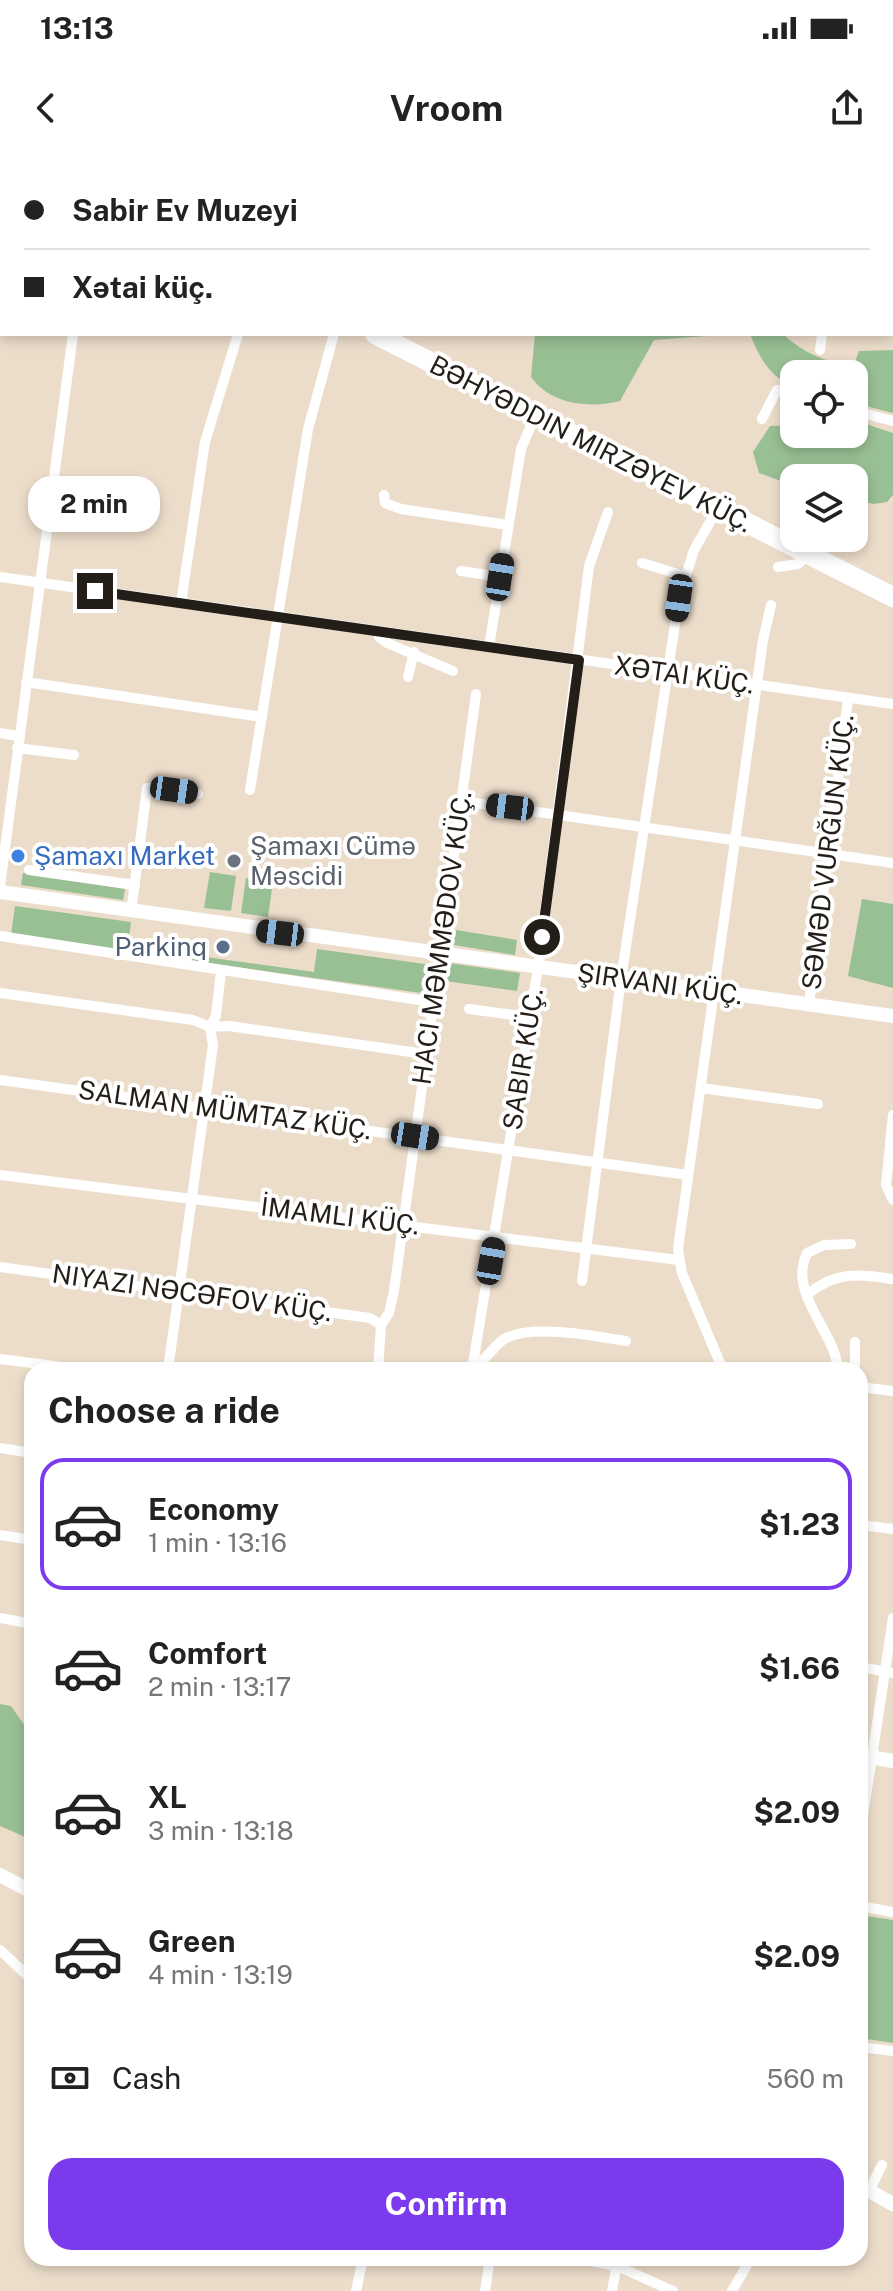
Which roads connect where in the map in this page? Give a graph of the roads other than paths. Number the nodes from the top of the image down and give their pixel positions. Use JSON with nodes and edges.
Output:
{"nodes":[{"id":1,"x":73,"y":336,"type":"edge"},
{"id":2,"x":237,"y":336,"type":"edge"},
{"id":3,"x":333,"y":336,"type":"edge"},
{"id":4,"x":379,"y":336,"type":"edge"},
{"id":5,"x":822,"y":336,"type":"edge"},
{"id":6,"x":820,"y":350,"type":"dead end"},
{"id":7,"x":780,"y":391,"type":"edge"},
{"id":8,"x":868,"y":415,"type":"edge"},
{"id":9,"x":535,"y":416,"type":"junction"},
{"id":10,"x":762,"y":419,"type":"dead end"},
{"id":11,"x":893,"y":421,"type":"edge"},
{"id":12,"x":384,"y":495,"type":"dead end"},
{"id":13,"x":718,"y":508,"type":"junction"},
{"id":14,"x":608,"y":512,"type":"dead end"},
{"id":15,"x":508,"y":525,"type":"junction"},
{"id":16,"x":809,"y":555,"type":"junction"},
{"id":17,"x":642,"y":563,"type":"dead end"},
{"id":18,"x":778,"y":567,"type":"dead end"},
{"id":19,"x":461,"y":571,"type":"dead end"},
{"id":20,"x":685,"y":576,"type":"junction"},
{"id":21,"x":0,"y":577,"type":"edge"},
{"id":22,"x":500,"y":577,"type":"junction"},
{"id":23,"x":38,"y":583,"type":"junction"},
{"id":24,"x":893,"y":597,"type":"edge"},
{"id":25,"x":181,"y":603,"type":"junction"},
{"id":26,"x":771,"y":605,"type":"dead end"},
{"id":27,"x":278,"y":617,"type":"junction"},
{"id":28,"x":379,"y":632,"type":"junction"},
{"id":29,"x":489,"y":647,"type":"junction"},
{"id":30,"x":414,"y":652,"type":"junction"},
{"id":31,"x":579,"y":660,"type":"junction"},
{"id":32,"x":453,"y":671,"type":"dead end"},
{"id":33,"x":669,"y":673,"type":"junction"},
{"id":34,"x":408,"y":677,"type":"dead end"},
{"id":35,"x":26,"y":682,"type":"junction"},
{"id":36,"x":757,"y":686,"type":"junction"},
{"id":37,"x":476,"y":694,"type":"dead end"},
{"id":38,"x":848,"y":699,"type":"junction"},
{"id":39,"x":893,"y":704,"type":"edge"},
{"id":40,"x":262,"y":717,"type":"junction"},
{"id":41,"x":0,"y":733,"type":"edge"},
{"id":42,"x":18,"y":736,"type":"junction"},
{"id":43,"x":17,"y":748,"type":"junction"},
{"id":44,"x":74,"y":755,"type":"dead end"},
{"id":45,"x":250,"y":790,"type":"dead end"},
{"id":46,"x":198,"y":794,"type":"dead end"},
{"id":47,"x":461,"y":801,"type":"junction"},
{"id":48,"x":559,"y":814,"type":"junction"},
{"id":49,"x":645,"y":827,"type":"junction"},
{"id":50,"x":735,"y":840,"type":"junction"},
{"id":51,"x":829,"y":855,"type":"junction"},
{"id":52,"x":893,"y":863,"type":"edge"},
{"id":53,"x":29,"y":870,"type":"dead end"},
{"id":54,"x":135,"y":885,"type":"junction"},
{"id":55,"x":0,"y":889,"type":"edge"},
{"id":56,"x":131,"y":912,"type":"junction"},
{"id":57,"x":0,"y":936,"type":"edge"},
{"id":58,"x":439,"y":955,"type":"junction"},
{"id":59,"x":538,"y":968,"type":"junction"},
{"id":60,"x":221,"y":971,"type":"junction"},
{"id":61,"x":621,"y":979,"type":"junction"},
{"id":62,"x":714,"y":991,"type":"junction"},
{"id":63,"x":0,"y":993,"type":"edge"},
{"id":64,"x":432,"y":1002,"type":"junction"},
{"id":65,"x":809,"y":1004,"type":"junction"},
{"id":66,"x":469,"y":1009,"type":"dead end"},
{"id":67,"x":893,"y":1016,"type":"edge"},
{"id":68,"x":529,"y":1017,"type":"junction"},
{"id":69,"x":210,"y":1027,"type":"junction"},
{"id":70,"x":425,"y":1054,"type":"junction"},
{"id":71,"x":0,"y":1080,"type":"edge"},
{"id":72,"x":701,"y":1088,"type":"junction"},
{"id":73,"x":818,"y":1104,"type":"dead end"},
{"id":74,"x":204,"y":1108,"type":"junction"},
{"id":75,"x":893,"y":1117,"type":"edge"},
{"id":76,"x":415,"y":1136,"type":"junction"},
{"id":77,"x":509,"y":1150,"type":"junction"},
{"id":78,"x":596,"y":1163,"type":"junction"},
{"id":79,"x":0,"y":1175,"type":"edge"},
{"id":80,"x":688,"y":1175,"type":"junction"},
{"id":81,"x":191,"y":1198,"type":"junction"},
{"id":82,"x":893,"y":1200,"type":"edge"},
{"id":83,"x":403,"y":1224,"type":"junction"},
{"id":84,"x":495,"y":1235,"type":"junction"},
{"id":85,"x":851,"y":1244,"type":"dead end"},
{"id":86,"x":588,"y":1246,"type":"junction"},
{"id":87,"x":679,"y":1260,"type":"junction"},
{"id":88,"x":0,"y":1267,"type":"edge"},
{"id":89,"x":892,"y":1279,"type":"edge"},
{"id":90,"x":582,"y":1281,"type":"dead end"},
{"id":91,"x":178,"y":1290,"type":"junction"},
{"id":92,"x":808,"y":1294,"type":"junction"},
{"id":93,"x":381,"y":1325,"type":"junction"},
{"id":94,"x":626,"y":1341,"type":"dead end"},
{"id":95,"x":855,"y":1342,"type":"dead end"},
{"id":96,"x":0,"y":1359,"type":"edge"},
{"id":97,"x":24,"y":1362,"type":"edge"},
{"id":98,"x":169,"y":1362,"type":"edge"},
{"id":99,"x":379,"y":1362,"type":"edge"},
{"id":100,"x":473,"y":1362,"type":"edge"},
{"id":101,"x":478,"y":1362,"type":"edge"},
{"id":102,"x":720,"y":1362,"type":"edge"},
{"id":103,"x":837,"y":1362,"type":"edge"},
{"id":104,"x":855,"y":1362,"type":"edge"},
{"id":105,"x":868,"y":1388,"type":"edge"},
{"id":106,"x":893,"y":1391,"type":"edge"},
{"id":107,"x":0,"y":1448,"type":"edge"},
{"id":108,"x":24,"y":1452,"type":"edge"},
{"id":109,"x":868,"y":1526,"type":"edge"},
{"id":110,"x":893,"y":1529,"type":"edge"},
{"id":111,"x":0,"y":1535,"type":"edge"},
{"id":112,"x":24,"y":1539,"type":"edge"},
{"id":113,"x":0,"y":1618,"type":"edge"},
{"id":114,"x":893,"y":1618,"type":"edge"},
{"id":115,"x":24,"y":1622,"type":"edge"},
{"id":116,"x":868,"y":1668,"type":"edge"},
{"id":117,"x":889,"y":1672,"type":"edge"},
{"id":118,"x":868,"y":1749,"type":"edge"},
{"id":119,"x":868,"y":1756,"type":"edge"},
{"id":120,"x":893,"y":1761,"type":"edge"},
{"id":121,"x":0,"y":1875,"type":"edge"},
{"id":122,"x":24,"y":1888,"type":"edge"},
{"id":123,"x":868,"y":1907,"type":"edge"},
{"id":124,"x":893,"y":1912,"type":"edge"},
{"id":125,"x":0,"y":1950,"type":"edge"},
{"id":126,"x":24,"y":1972,"type":"edge"},
{"id":127,"x":868,"y":2048,"type":"edge"},
{"id":128,"x":893,"y":2051,"type":"edge"},
{"id":129,"x":882,"y":2165,"type":"dead end"},
{"id":130,"x":868,"y":2184,"type":"edge"},
{"id":131,"x":868,"y":2191,"type":"edge"},
{"id":132,"x":893,"y":2204,"type":"edge"},
{"id":133,"x":361,"y":2266,"type":"edge"},
{"id":134,"x":489,"y":2266,"type":"edge"},
{"id":135,"x":617,"y":2266,"type":"edge"},
{"id":136,"x":626,"y":2266,"type":"edge"},
{"id":137,"x":746,"y":2266,"type":"edge"},
{"id":138,"x":356,"y":2291,"type":"edge"},
{"id":139,"x":485,"y":2291,"type":"edge"},
{"id":140,"x":612,"y":2291,"type":"edge"},
{"id":141,"x":673,"y":2291,"type":"edge"},
{"id":142,"x":732,"y":2291,"type":"edge"}],
"edges":[{"from":1,"to":23,"type":"street"},
{"from":2,"to":25,"type":"street"},
{"from":3,"to":27,"type":"street"},
{"from":4,"to":9,"type":"highway","name":"BƏHYƏDDIN MIRZƏYEV KÜÇ."},
{"from":5,"to":6,"type":"street"},
{"from":7,"to":10,"type":"street"},
{"from":8,"to":11,"type":"street"},
{"from":9,"to":13,"type":"highway","name":"BƏHYƏDDIN MIRZƏYEV KÜÇ."},
{"from":9,"to":15,"type":"street"},
{"from":12,"to":15,"type":"street"},
{"from":13,"to":16,"type":"highway","name":"BƏHYƏDDIN MIRZƏYEV KÜÇ."},
{"from":13,"to":20,"type":"street"},
{"from":14,"to":31,"type":"street","name":"SABIR KÜÇ."},
{"from":15,"to":22,"type":"street"},
{"from":16,"to":18,"type":"street"},
{"from":16,"to":24,"type":"highway","name":"BƏHYƏDDIN MIRZƏYEV KÜÇ."},
{"from":17,"to":20,"type":"street"},
{"from":19,"to":22,"type":"street"},
{"from":20,"to":33,"type":"street"},
{"from":21,"to":23,"type":"street","name":"XƏTAI KÜÇ."},
{"from":22,"to":29,"type":"street"},
{"from":23,"to":25,"type":"street","name":"XƏTAI KÜÇ."},
{"from":23,"to":35,"type":"street"},
{"from":25,"to":27,"type":"street","name":"XƏTAI KÜÇ."},
{"from":26,"to":36,"type":"street"},
{"from":27,"to":28,"type":"street","name":"XƏTAI KÜÇ."},
{"from":27,"to":40,"type":"street"},
{"from":28,"to":29,"type":"street","name":"XƏTAI KÜÇ."},
{"from":28,"to":30,"type":"street"},
{"from":29,"to":31,"type":"street","name":"XƏTAI KÜÇ."},
{"from":30,"to":32,"type":"street"},
{"from":30,"to":34,"type":"street"},
{"from":31,"to":33,"type":"street","name":"XƏTAI KÜÇ."},
{"from":31,"to":48,"type":"street","name":"SABIR KÜÇ."},
{"from":33,"to":36,"type":"street","name":"XƏTAI KÜÇ."},
{"from":33,"to":49,"type":"street"},
{"from":35,"to":40,"type":"street"},
{"from":35,"to":42,"type":"street"},
{"from":36,"to":38,"type":"street","name":"XƏTAI KÜÇ."},
{"from":36,"to":50,"type":"street"},
{"from":37,"to":47,"type":"street"},
{"from":38,"to":39,"type":"street","name":"XƏTAI KÜÇ."},
{"from":38,"to":51,"type":"street","name":"SƏMƏD VURĞUN KÜÇ."},
{"from":40,"to":45,"type":"street"},
{"from":41,"to":42,"type":"street"},
{"from":42,"to":43,"type":"street"},
{"from":43,"to":44,"type":"street"},
{"from":43,"to":55,"type":"street"},
{"from":46,"to":54,"type":"street"},
{"from":47,"to":48,"type":"street"},
{"from":47,"to":58,"type":"street"},
{"from":48,"to":49,"type":"street"},
{"from":48,"to":59,"type":"street","name":"SABIR KÜÇ."},
{"from":49,"to":50,"type":"street"},
{"from":49,"to":61,"type":"street"},
{"from":50,"to":51,"type":"street"},
{"from":50,"to":62,"type":"street"},
{"from":51,"to":52,"type":"street"},
{"from":51,"to":65,"type":"street","name":"SƏMƏD VURĞUN KÜÇ."},
{"from":53,"to":54,"type":"street"},
{"from":54,"to":56,"type":"street"},
{"from":55,"to":56,"type":"main road","name":"ŞIRVANI KÜÇ."},
{"from":56,"to":58,"type":"main road","name":"ŞIRVANI KÜÇ."},
{"from":57,"to":60,"type":"street"},
{"from":58,"to":59,"type":"main road","name":"ŞIRVANI KÜÇ."},
{"from":58,"to":64,"type":"street"},
{"from":59,"to":61,"type":"main road","name":"ŞIRVANI KÜÇ."},
{"from":59,"to":68,"type":"street","name":"SABIR KÜÇ."},
{"from":60,"to":64,"type":"street"},
{"from":60,"to":69,"type":"street"},
{"from":61,"to":62,"type":"main road","name":"ŞIRVANI KÜÇ."},
{"from":61,"to":78,"type":"street"},
{"from":62,"to":65,"type":"main road","name":"ŞIRVANI KÜÇ."},
{"from":62,"to":72,"type":"street"},
{"from":63,"to":69,"type":"street"},
{"from":64,"to":70,"type":"street"},
{"from":65,"to":67,"type":"main road","name":"ŞIRVANI KÜÇ."},
{"from":66,"to":68,"type":"street"},
{"from":68,"to":77,"type":"street","name":"SABIR KÜÇ."},
{"from":69,"to":70,"type":"street"},
{"from":69,"to":74,"type":"street"},
{"from":70,"to":76,"type":"street"},
{"from":71,"to":74,"type":"street","name":"SALMAN MÜMTAZ KÜÇ."},
{"from":72,"to":73,"type":"street"},
{"from":72,"to":80,"type":"street"},
{"from":74,"to":76,"type":"street","name":"SALMAN MÜMTAZ KÜÇ."},
{"from":74,"to":81,"type":"street"},
{"from":75,"to":82,"type":"street"},
{"from":76,"to":77,"type":"street","name":"SALMAN MÜMTAZ KÜÇ."},
{"from":76,"to":83,"type":"street"},
{"from":77,"to":78,"type":"street","name":"SALMAN MÜMTAZ KÜÇ."},
{"from":77,"to":84,"type":"street","name":"SABIR KÜÇ."},
{"from":78,"to":80,"type":"street","name":"SALMAN MÜMTAZ KÜÇ."},
{"from":78,"to":86,"type":"street"},
{"from":79,"to":81,"type":"street"},
{"from":80,"to":87,"type":"street"},
{"from":81,"to":83,"type":"street"},
{"from":81,"to":91,"type":"street"},
{"from":83,"to":84,"type":"street"},
{"from":83,"to":93,"type":"street"},
{"from":84,"to":86,"type":"street"},
{"from":84,"to":100,"type":"street","name":"SABIR KÜÇ."},
{"from":85,"to":92,"type":"street"},
{"from":86,"to":87,"type":"street"},
{"from":86,"to":90,"type":"street"},
{"from":87,"to":102,"type":"street"},
{"from":88,"to":91,"type":"street","name":"NIYAZI NƏCƏFOV KÜÇ."},
{"from":89,"to":92,"type":"street"},
{"from":91,"to":93,"type":"street","name":"NIYAZI NƏCƏFOV KÜÇ."},
{"from":91,"to":98,"type":"street"},
{"from":92,"to":103,"type":"street"},
{"from":93,"to":99,"type":"street"},
{"from":94,"to":101,"type":"street"},
{"from":95,"to":104,"type":"street"},
{"from":96,"to":97,"type":"street"},
{"from":105,"to":106,"type":"street"},
{"from":107,"to":108,"type":"street"},
{"from":109,"to":110,"type":"street"},
{"from":111,"to":112,"type":"street"},
{"from":113,"to":115,"type":"street"},
{"from":114,"to":117,"type":"street"},
{"from":116,"to":117,"type":"street"},
{"from":117,"to":118,"type":"street"},
{"from":119,"to":120,"type":"main road"},
{"from":121,"to":122,"type":"main road"},
{"from":123,"to":124,"type":"street"},
{"from":125,"to":126,"type":"street"},
{"from":127,"to":128,"type":"street"},
{"from":129,"to":130,"type":"street"},
{"from":131,"to":132,"type":"main road"},
{"from":133,"to":138,"type":"street"},
{"from":134,"to":139,"type":"street"},
{"from":135,"to":140,"type":"street"},
{"from":136,"to":141,"type":"street"},
{"from":137,"to":142,"type":"street"}]}
